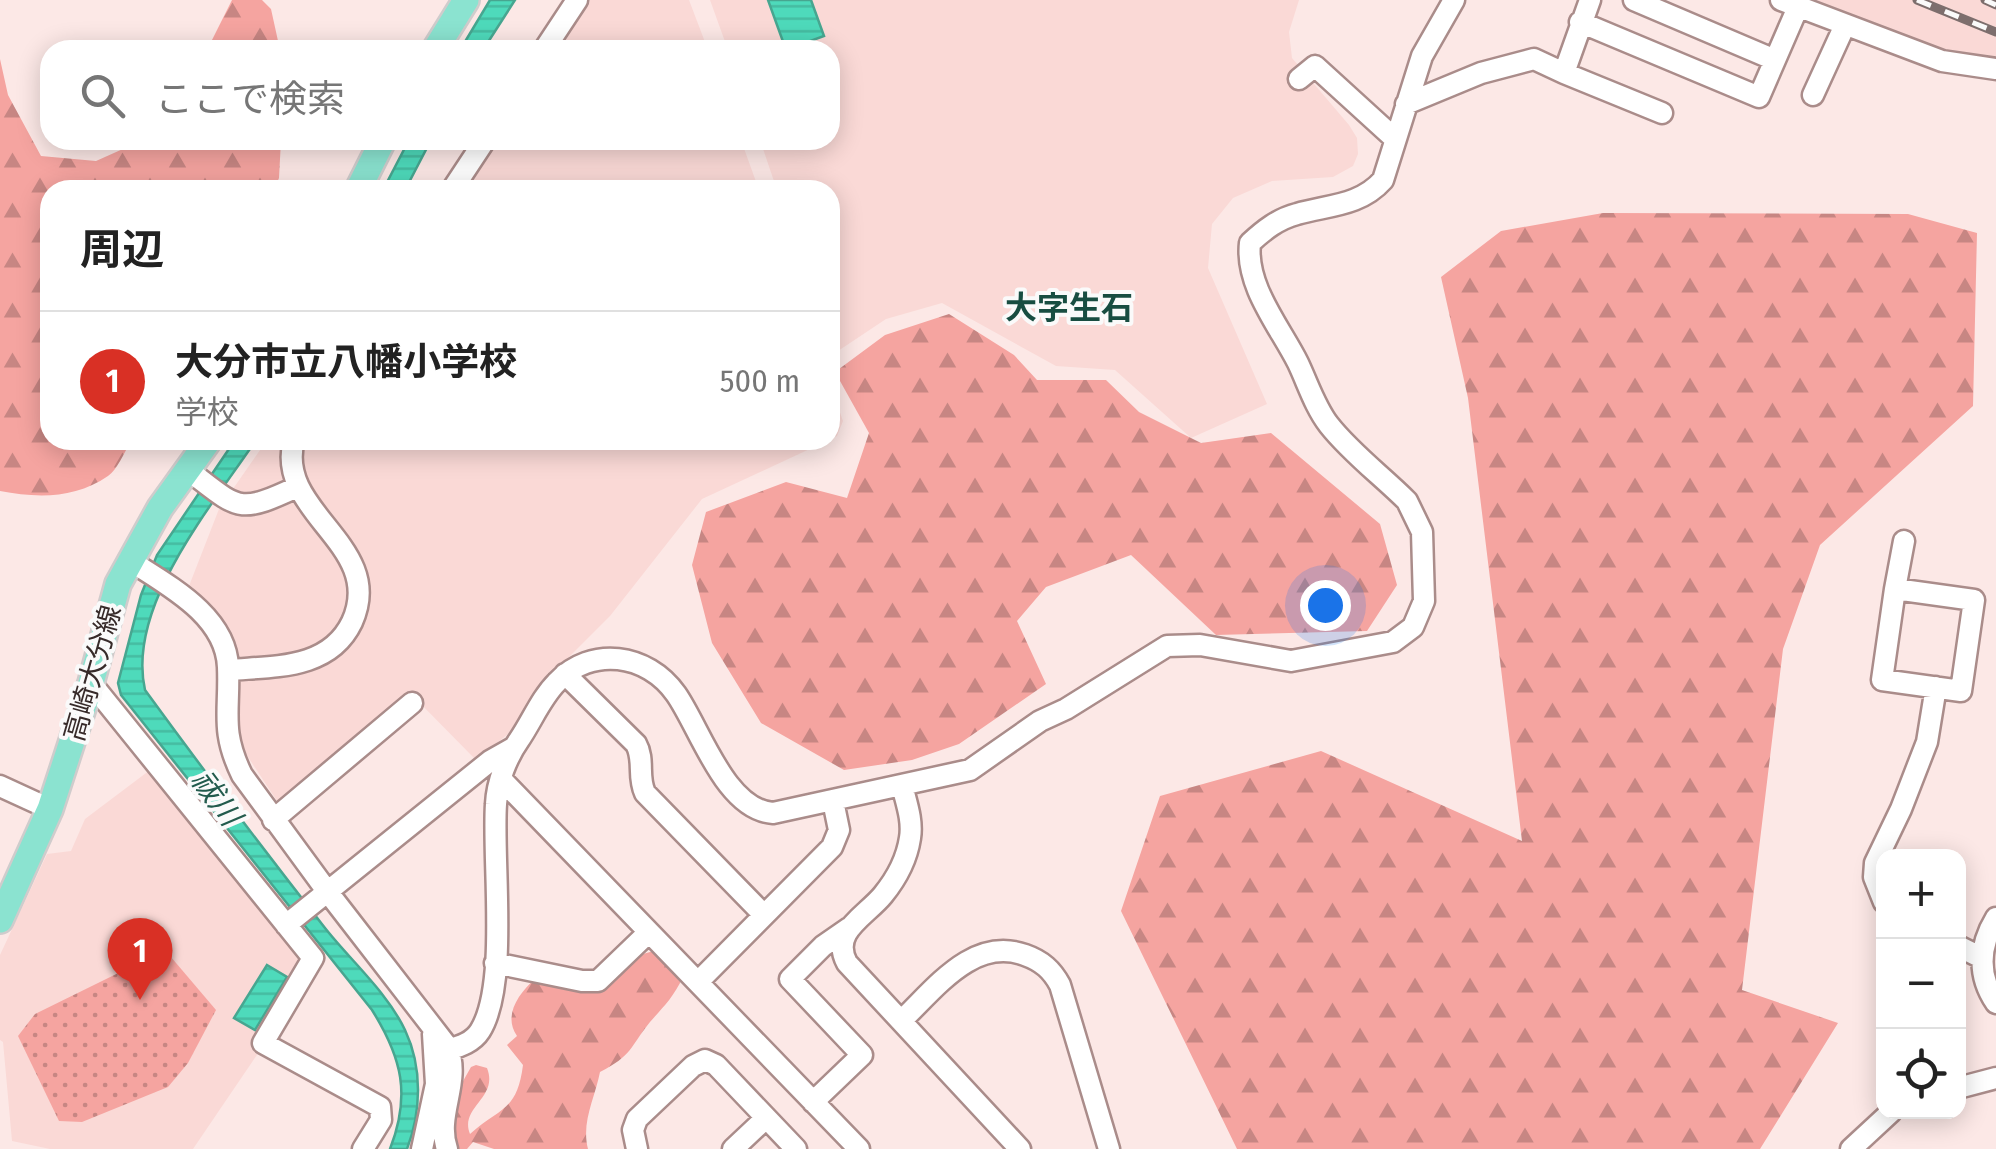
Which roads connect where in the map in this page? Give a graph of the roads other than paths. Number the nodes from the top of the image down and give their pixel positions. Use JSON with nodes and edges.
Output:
{"nodes":[{"id":1,"x":466,"y":0,"type":"edge"},
{"id":2,"x":577,"y":0,"type":"edge"},
{"id":3,"x":1454,"y":0,"type":"edge"},
{"id":4,"x":1590,"y":0,"type":"edge"},
{"id":5,"x":1634,"y":0,"type":"edge"},
{"id":6,"x":1790,"y":4,"type":"edge"},
{"id":7,"x":1580,"y":22,"type":"junction"},
{"id":8,"x":1845,"y":25,"type":"junction"},
{"id":9,"x":441,"y":40,"type":"edge"},
{"id":10,"x":551,"y":40,"type":"edge"},
{"id":11,"x":1775,"y":60,"type":"junction"},
{"id":12,"x":1996,"y":69,"type":"edge"},
{"id":13,"x":1564,"y":72,"type":"junction"},
{"id":14,"x":1300,"y":80,"type":"dead end"},
{"id":15,"x":1814,"y":95,"type":"dead end"},
{"id":16,"x":1406,"y":104,"type":"junction"},
{"id":17,"x":1662,"y":113,"type":"dead end"},
{"id":18,"x":1394,"y":138,"type":"junction"},
{"id":19,"x":378,"y":150,"type":"edge"},
{"id":20,"x":478,"y":150,"type":"edge"},
{"id":21,"x":363,"y":180,"type":"edge"},
{"id":22,"x":459,"y":180,"type":"edge"},
{"id":23,"x":203,"y":450,"type":"edge"},
{"id":24,"x":292,"y":450,"type":"edge"},
{"id":25,"x":191,"y":472,"type":"junction"},
{"id":26,"x":297,"y":486,"type":"junction"},
{"id":27,"x":1904,"y":541,"type":"dead end"},
{"id":28,"x":136,"y":565,"type":"junction"},
{"id":29,"x":1895,"y":590,"type":"junction"},
{"id":30,"x":228,"y":670,"type":"junction"},
{"id":31,"x":565,"y":674,"type":"junction"},
{"id":32,"x":91,"y":683,"type":"junction"},
{"id":33,"x":1936,"y":687,"type":"junction"},
{"id":34,"x":412,"y":703,"type":"dead end"},
{"id":35,"x":513,"y":748,"type":"junction"},
{"id":36,"x":501,"y":779,"type":"junction"},
{"id":37,"x":902,"y":785,"type":"junction"},
{"id":38,"x":0,"y":786,"type":"edge"},
{"id":39,"x":832,"y":800,"type":"junction"},
{"id":40,"x":50,"y":809,"type":"junction"},
{"id":41,"x":273,"y":820,"type":"junction"},
{"id":42,"x":1882,"y":849,"type":"edge"},
{"id":43,"x":323,"y":894,"type":"junction"},
{"id":44,"x":764,"y":914,"type":"junction"},
{"id":45,"x":1996,"y":918,"type":"edge"},
{"id":46,"x":0,"y":920,"type":"edge"},
{"id":47,"x":290,"y":922,"type":"junction"},
{"id":48,"x":850,"y":928,"type":"junction"},
{"id":49,"x":650,"y":932,"type":"junction"},
{"id":50,"x":1966,"y":950,"type":"edge"},
{"id":51,"x":1982,"y":958,"type":"junction"},
{"id":52,"x":494,"y":963,"type":"junction"},
{"id":53,"x":698,"y":982,"type":"junction"},
{"id":54,"x":1996,"y":1003,"type":"edge"},
{"id":55,"x":901,"y":1021,"type":"junction"},
{"id":56,"x":430,"y":1022,"type":"junction"},
{"id":57,"x":448,"y":1050,"type":"junction"},
{"id":58,"x":1996,"y":1078,"type":"edge"},
{"id":59,"x":1966,"y":1086,"type":"edge"},
{"id":60,"x":813,"y":1102,"type":"junction"},
{"id":61,"x":766,"y":1118,"type":"junction"},
{"id":62,"x":1883,"y":1119,"type":"edge"},
{"id":63,"x":363,"y":1149,"type":"edge"},
{"id":64,"x":422,"y":1149,"type":"edge"},
{"id":65,"x":447,"y":1149,"type":"edge"},
{"id":66,"x":637,"y":1149,"type":"edge"},
{"id":67,"x":733,"y":1149,"type":"edge"},
{"id":68,"x":796,"y":1149,"type":"edge"},
{"id":69,"x":858,"y":1149,"type":"edge"},
{"id":70,"x":1020,"y":1149,"type":"edge"},
{"id":71,"x":1109,"y":1149,"type":"edge"},
{"id":72,"x":1851,"y":1149,"type":"edge"}],
"edges":[{"from":1,"to":9,"type":"main road"},
{"from":2,"to":10,"type":"street"},
{"from":3,"to":16,"type":"street"},
{"from":4,"to":7,"type":"street"},
{"from":5,"to":11,"type":"street"},
{"from":6,"to":8,"type":"street"},
{"from":6,"to":11,"type":"street"},
{"from":7,"to":11,"type":"street"},
{"from":7,"to":13,"type":"street"},
{"from":8,"to":12,"type":"street"},
{"from":8,"to":15,"type":"street"},
{"from":13,"to":16,"type":"street"},
{"from":13,"to":17,"type":"street"},
{"from":14,"to":18,"type":"street"},
{"from":16,"to":18,"type":"street"},
{"from":18,"to":37,"type":"street"},
{"from":19,"to":21,"type":"main road"},
{"from":20,"to":22,"type":"street"},
{"from":23,"to":25,"type":"main road","name":"高崎大分線"},
{"from":24,"to":26,"type":"street"},
{"from":25,"to":26,"type":"street"},
{"from":25,"to":28,"type":"main road","name":"高崎大分線"},
{"from":26,"to":30,"type":"street"},
{"from":27,"to":29,"type":"street"},
{"from":28,"to":30,"type":"street"},
{"from":28,"to":32,"type":"main road","name":"高崎大分線"},
{"from":29,"to":33,"type":"street"},
{"from":29,"to":33,"type":"street"},
{"from":30,"to":41,"type":"street"},
{"from":31,"to":35,"type":"street"},
{"from":31,"to":39,"type":"street"},
{"from":31,"to":44,"type":"street"},
{"from":32,"to":40,"type":"main road","name":"高崎大分線"},
{"from":32,"to":47,"type":"street"},
{"from":33,"to":42,"type":"street"},
{"from":34,"to":41,"type":"street"},
{"from":35,"to":36,"type":"street"},
{"from":35,"to":43,"type":"street"},
{"from":36,"to":49,"type":"street"},
{"from":36,"to":52,"type":"street"},
{"from":37,"to":39,"type":"street"},
{"from":37,"to":48,"type":"street"},
{"from":38,"to":40,"type":"street"},
{"from":39,"to":44,"type":"street"},
{"from":40,"to":46,"type":"main road","name":"高崎大分線"},
{"from":41,"to":43,"type":"street"},
{"from":43,"to":47,"type":"street"},
{"from":43,"to":56,"type":"street"},
{"from":44,"to":53,"type":"street"},
{"from":45,"to":51,"type":"street"},
{"from":47,"to":63,"type":"street"},
{"from":48,"to":55,"type":"street"},
{"from":48,"to":60,"type":"street"},
{"from":49,"to":52,"type":"street"},
{"from":49,"to":53,"type":"street"},
{"from":50,"to":51,"type":"street"},
{"from":51,"to":54,"type":"street"},
{"from":52,"to":57,"type":"street"},
{"from":53,"to":60,"type":"street"},
{"from":55,"to":70,"type":"street"},
{"from":55,"to":71,"type":"street"},
{"from":56,"to":57,"type":"street"},
{"from":56,"to":64,"type":"street"},
{"from":57,"to":65,"type":"street"},
{"from":58,"to":59,"type":"street"},
{"from":60,"to":69,"type":"street"},
{"from":61,"to":66,"type":"street"},
{"from":61,"to":67,"type":"street"},
{"from":61,"to":68,"type":"street"},
{"from":62,"to":72,"type":"street"}]}
